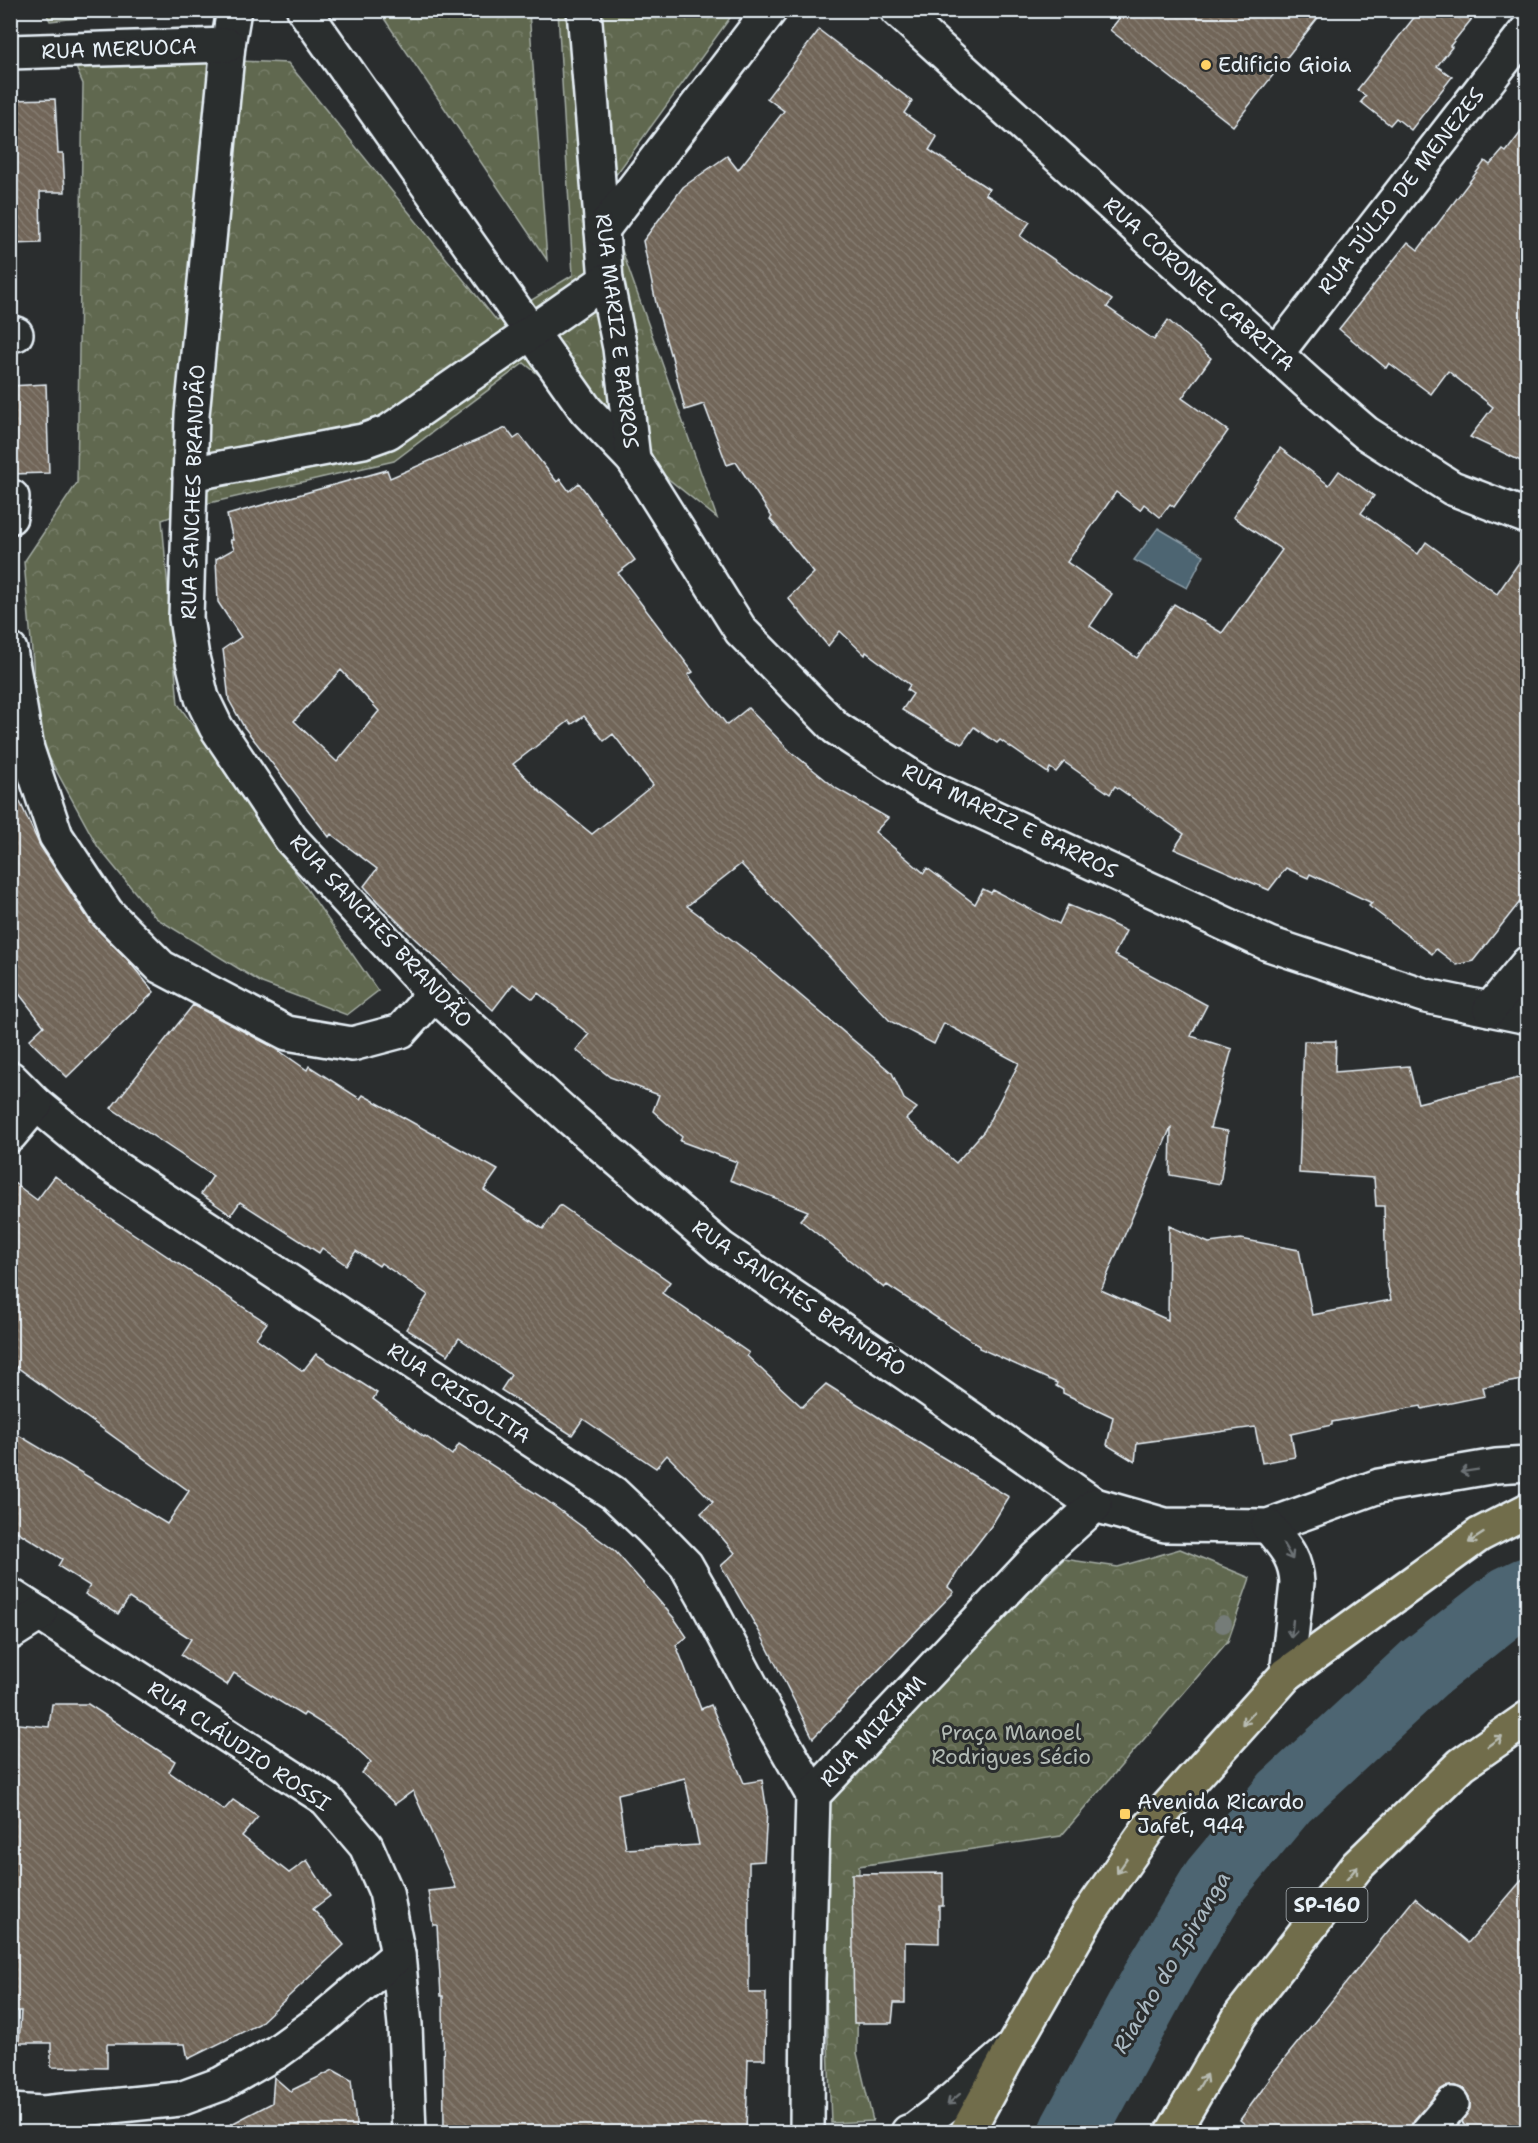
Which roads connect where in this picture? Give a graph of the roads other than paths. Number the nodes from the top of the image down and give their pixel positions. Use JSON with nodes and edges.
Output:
{"nodes":[{"id":1,"x":234,"y":10,"type":"edge"},
{"id":2,"x":304,"y":10,"type":"edge"},
{"id":3,"x":584,"y":10,"type":"edge"},
{"id":4,"x":770,"y":10,"type":"edge"},
{"id":5,"x":897,"y":10,"type":"edge"},
{"id":6,"x":1527,"y":29,"type":"edge"},
{"id":7,"x":228,"y":45,"type":"junction"},
{"id":8,"x":10,"y":52,"type":"edge"},
{"id":9,"x":602,"y":230,"type":"junction"},
{"id":10,"x":606,"y":280,"type":"junction"},
{"id":11,"x":531,"y":334,"type":"junction"},
{"id":12,"x":1276,"y":354,"type":"junction"},
{"id":13,"x":633,"y":459,"type":"junction"},
{"id":14,"x":190,"y":474,"type":"junction"},
{"id":15,"x":1527,"y":517,"type":"edge"},
{"id":16,"x":10,"y":650,"type":"edge"},
{"id":17,"x":1527,"y":963,"type":"edge"},
{"id":18,"x":434,"y":994,"type":"junction"},
{"id":19,"x":1490,"y":1009,"type":"junction"},
{"id":20,"x":1527,"y":1017,"type":"edge"},
{"id":21,"x":10,"y":1078,"type":"edge"},
{"id":22,"x":36,"y":1104,"type":"junction"},
{"id":23,"x":10,"y":1135,"type":"edge"},
{"id":24,"x":1527,"y":1464,"type":"edge"},
{"id":25,"x":1095,"y":1505,"type":"junction"},
{"id":26,"x":1527,"y":1510,"type":"edge"},
{"id":27,"x":1268,"y":1526,"type":"junction"},
{"id":28,"x":10,"y":1595,"type":"edge"},
{"id":29,"x":40,"y":1614,"type":"junction"},
{"id":30,"x":10,"y":1633,"type":"edge"},
{"id":31,"x":1287,"y":1674,"type":"junction"},
{"id":32,"x":1527,"y":1718,"type":"edge"},
{"id":33,"x":813,"y":1795,"type":"junction"},
{"id":34,"x":398,"y":1955,"type":"junction"},
{"id":35,"x":1013,"y":2047,"type":"junction"},
{"id":36,"x":1452,"y":2104,"type":"dead end"},
{"id":37,"x":10,"y":2111,"type":"edge"},
{"id":38,"x":409,"y":2133,"type":"edge"},
{"id":39,"x":807,"y":2133,"type":"edge"},
{"id":40,"x":908,"y":2133,"type":"edge"},
{"id":41,"x":967,"y":2133,"type":"edge"},
{"id":42,"x":1173,"y":2133,"type":"edge"},
{"id":43,"x":1428,"y":2133,"type":"edge"}],
"edges":[{"from":1,"to":7,"type":"street","name":"RUA SANCHES BRANDÃO"},
{"from":2,"to":11,"type":"street"},
{"from":3,"to":9,"type":"street","name":"RUA MARIZ E BARROS"},
{"from":4,"to":9,"type":"street"},
{"from":5,"to":12,"type":"street","name":"RUA CORONEL CABRITA"},
{"from":6,"to":12,"type":"street","name":"RUA JÚLIO DE MENEZES"},
{"from":7,"to":8,"type":"street","name":"RUA MERUOCA"},
{"from":7,"to":14,"type":"street","name":"RUA SANCHES BRANDÃO"},
{"from":9,"to":10,"type":"street","name":"RUA MARIZ E BARROS"},
{"from":10,"to":11,"type":"street"},
{"from":10,"to":13,"type":"street","name":"RUA MARIZ E BARROS"},
{"from":11,"to":13,"type":"street"},
{"from":11,"to":14,"type":"street"},
{"from":12,"to":15,"type":"street","name":"RUA CORONEL CABRITA"},
{"from":13,"to":19,"type":"street","name":"RUA MARIZ E BARROS"},
{"from":14,"to":18,"type":"street","name":"RUA SANCHES BRANDÃO"},
{"from":16,"to":18,"type":"street"},
{"from":17,"to":19,"type":"street"},
{"from":18,"to":25,"type":"street","name":"RUA SANCHES BRANDÃO"},
{"from":19,"to":20,"type":"street","name":"RUA MARIZ E BARROS"},
{"from":21,"to":22,"type":"street","name":"RUA CRISOLITA"},
{"from":22,"to":23,"type":"street"},
{"from":22,"to":33,"type":"street","name":"RUA CRISOLITA"},
{"from":24,"to":27,"type":"street","name":"RUA SANCHES BRANDÃO","one_way":true},
{"from":25,"to":27,"type":"street","name":"RUA SANCHES BRANDÃO"},
{"from":25,"to":33,"type":"street","name":"RUA MIRIAM"},
{"from":26,"to":31,"type":"main road","one_way":true},
{"from":27,"to":31,"type":"street","one_way":true},
{"from":28,"to":29,"type":"street","name":"RUA CLÁUDIO ROSSI"},
{"from":29,"to":30,"type":"street"},
{"from":29,"to":34,"type":"street","name":"RUA CLÁUDIO ROSSI"},
{"from":31,"to":35,"type":"main road","one_way":true},
{"from":42,"to":32,"type":"main road","number":"SP-160","one_way":true},
{"from":33,"to":39,"type":"street","name":"RUA MIRIAM"},
{"from":34,"to":37,"type":"street"},
{"from":34,"to":38,"type":"street","name":"RUA CLÁUDIO ROSSI"},
{"from":35,"to":40,"type":"street","one_way":true},
{"from":35,"to":41,"type":"main road"},
{"from":36,"to":43,"type":"street"}]}
